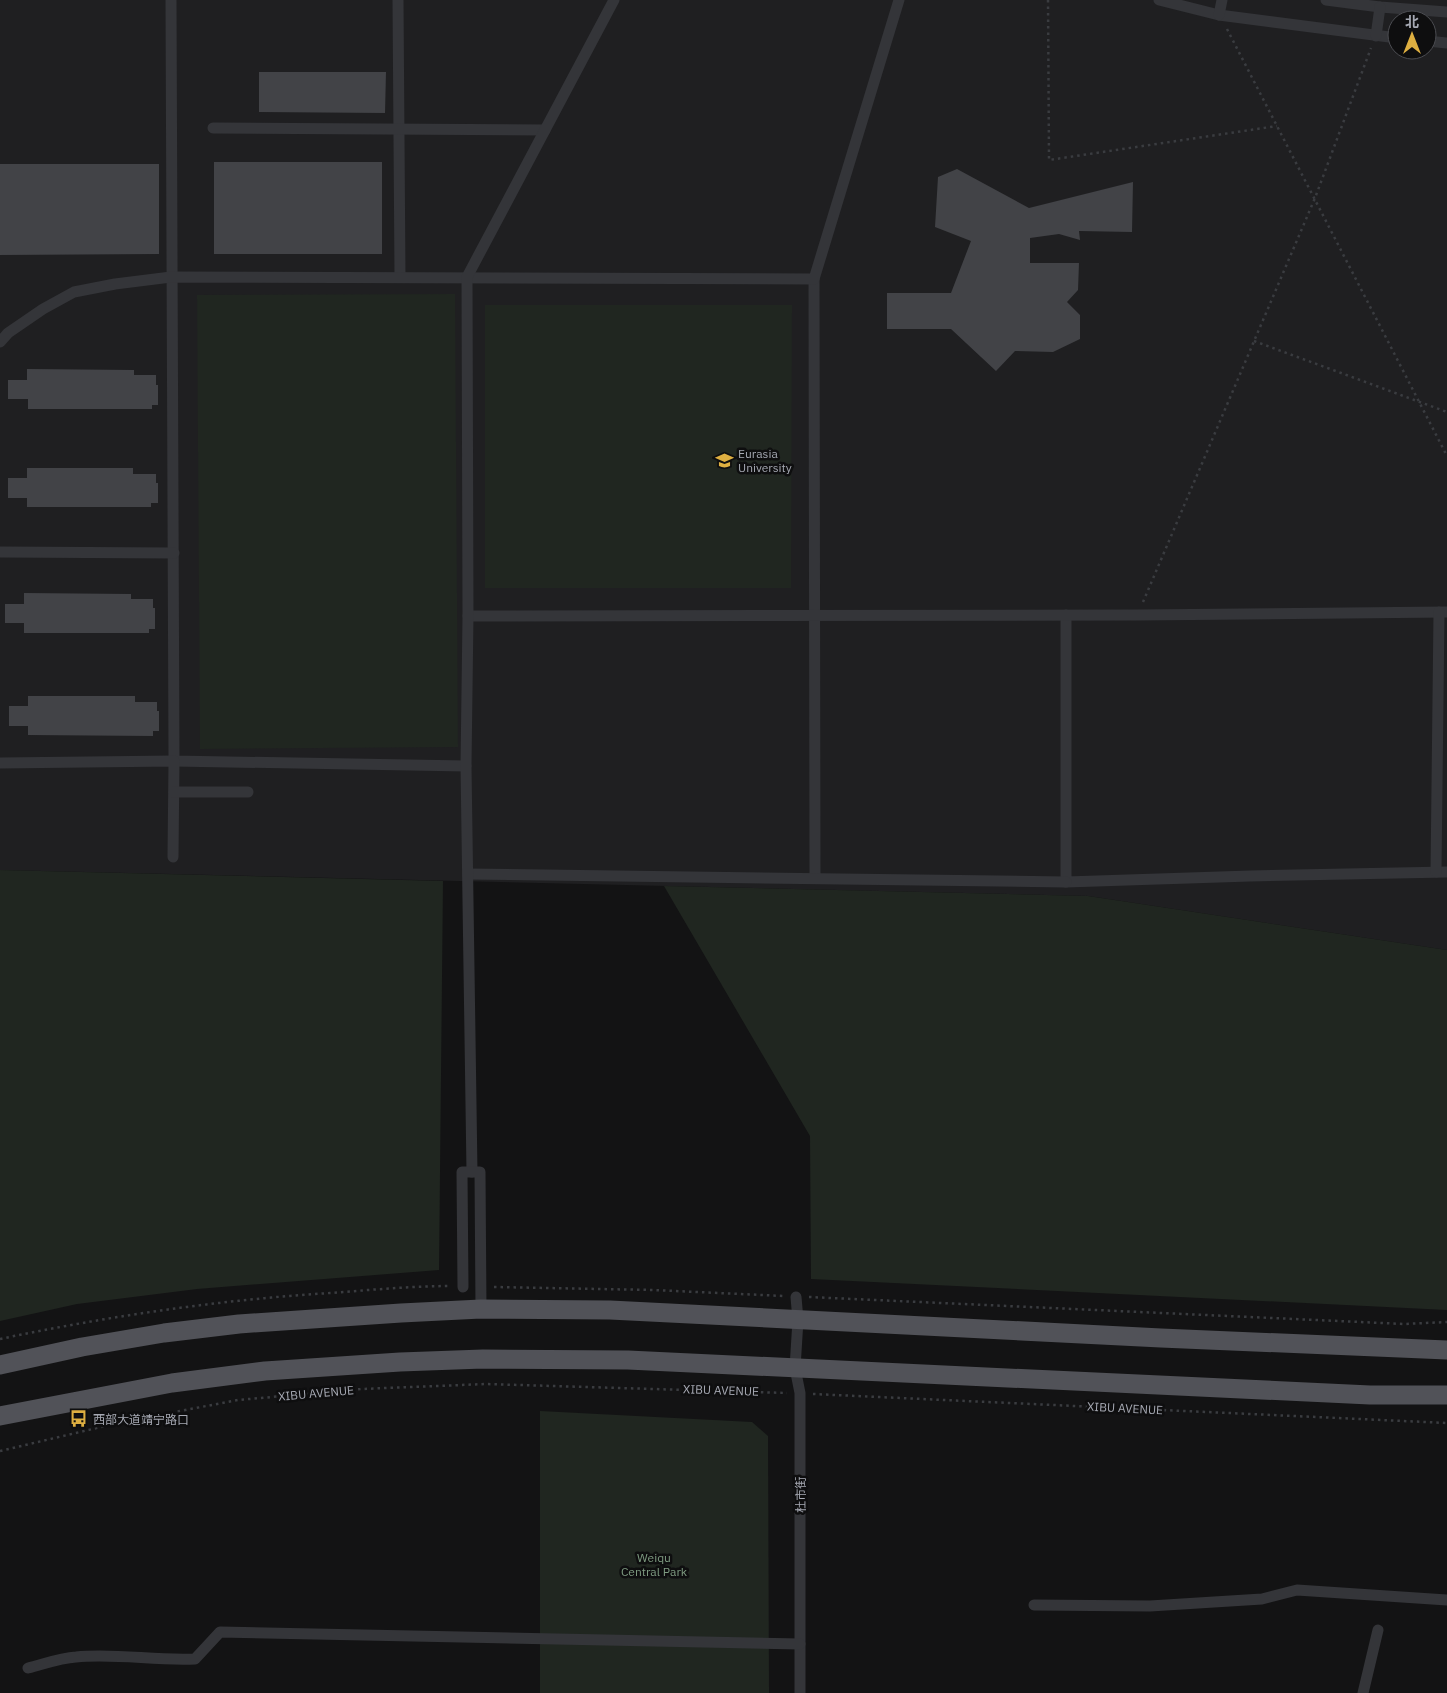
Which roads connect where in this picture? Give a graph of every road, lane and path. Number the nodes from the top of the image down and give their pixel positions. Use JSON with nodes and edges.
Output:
{"nodes":[{"id":1,"x":171,"y":0,"type":"edge"},
{"id":2,"x":398,"y":0,"type":"edge"},
{"id":3,"x":614,"y":0,"type":"edge"},
{"id":4,"x":899,"y":0,"type":"edge"},
{"id":5,"x":1048,"y":0,"type":"edge"},
{"id":6,"x":1159,"y":0,"type":"edge"},
{"id":7,"x":1222,"y":0,"type":"edge"},
{"id":8,"x":1326,"y":0,"type":"edge"},
{"id":9,"x":1380,"y":7,"type":"junction"},
{"id":10,"x":1447,"y":12,"type":"edge"},
{"id":11,"x":1220,"y":14,"type":"junction"},
{"id":12,"x":1376,"y":36,"type":"junction"},
{"id":13,"x":1387,"y":37,"type":"edge"},
{"id":14,"x":1278,"y":126,"type":"junction"},
{"id":15,"x":213,"y":128,"type":"dead end"},
{"id":16,"x":399,"y":129,"type":"junction"},
{"id":17,"x":545,"y":130,"type":"junction"},
{"id":18,"x":1315,"y":198,"type":"junction"},
{"id":19,"x":171,"y":277,"type":"junction"},
{"id":20,"x":400,"y":277,"type":"junction"},
{"id":21,"x":467,"y":277,"type":"junction"},
{"id":22,"x":814,"y":280,"type":"junction"},
{"id":23,"x":0,"y":342,"type":"edge"},
{"id":24,"x":1254,"y":342,"type":"junction"},
{"id":25,"x":1420,"y":402,"type":"junction"},
{"id":26,"x":1447,"y":412,"type":"edge"},
{"id":27,"x":1447,"y":456,"type":"edge"},
{"id":28,"x":0,"y":552,"type":"edge"},
{"id":29,"x":174,"y":553,"type":"junction"},
{"id":30,"x":1443,"y":612,"type":"edge"},
{"id":31,"x":1066,"y":615,"type":"junction"},
{"id":32,"x":1138,"y":615,"type":"junction"},
{"id":33,"x":468,"y":616,"type":"junction"},
{"id":34,"x":815,"y":616,"type":"junction"},
{"id":35,"x":174,"y":761,"type":"junction"},
{"id":36,"x":0,"y":763,"type":"edge"},
{"id":37,"x":466,"y":766,"type":"junction"},
{"id":38,"x":174,"y":792,"type":"junction"},
{"id":39,"x":248,"y":792,"type":"dead end"},
{"id":40,"x":173,"y":857,"type":"dead end"},
{"id":41,"x":1441,"y":872,"type":"edge"},
{"id":42,"x":468,"y":874,"type":"junction"},
{"id":43,"x":815,"y":878,"type":"junction"},
{"id":44,"x":1066,"y":882,"type":"junction"},
{"id":45,"x":472,"y":1172,"type":"junction"},
{"id":46,"x":463,"y":1286,"type":"dead end"},
{"id":47,"x":796,"y":1297,"type":"dead end"},
{"id":48,"x":481,"y":1310,"type":"junction"},
{"id":49,"x":798,"y":1320,"type":"junction"},
{"id":50,"x":1447,"y":1350,"type":"edge"},
{"id":51,"x":0,"y":1365,"type":"edge"},
{"id":52,"x":795,"y":1368,"type":"junction"},
{"id":53,"x":800,"y":1393,"type":"junction"},
{"id":54,"x":1447,"y":1396,"type":"edge"},
{"id":55,"x":0,"y":1416,"type":"edge"},
{"id":56,"x":1447,"y":1423,"type":"edge"},
{"id":57,"x":0,"y":1451,"type":"edge"},
{"id":58,"x":1447,"y":1600,"type":"edge"},
{"id":59,"x":1034,"y":1605,"type":"dead end"},
{"id":60,"x":1378,"y":1630,"type":"dead end"},
{"id":61,"x":800,"y":1644,"type":"junction"},
{"id":62,"x":28,"y":1668,"type":"dead end"},
{"id":63,"x":800,"y":1693,"type":"edge"},
{"id":64,"x":1363,"y":1693,"type":"edge"}],
"edges":[{"from":1,"to":19,"type":"street"},
{"from":2,"to":16,"type":"street"},
{"from":3,"to":17,"type":"street"},
{"from":4,"to":22,"type":"street"},
{"from":5,"to":14,"type":"path"},
{"from":6,"to":11,"type":"street"},
{"from":7,"to":11,"type":"street"},
{"from":8,"to":9,"type":"street"},
{"from":9,"to":10,"type":"street"},
{"from":9,"to":12,"type":"street"},
{"from":11,"to":12,"type":"street"},
{"from":11,"to":14,"type":"path"},
{"from":12,"to":13,"type":"street"},
{"from":12,"to":18,"type":"path"},
{"from":14,"to":18,"type":"path"},
{"from":15,"to":16,"type":"street"},
{"from":16,"to":17,"type":"street"},
{"from":16,"to":20,"type":"street"},
{"from":17,"to":21,"type":"street"},
{"from":18,"to":24,"type":"path"},
{"from":18,"to":25,"type":"path"},
{"from":19,"to":20,"type":"street"},
{"from":19,"to":23,"type":"street"},
{"from":19,"to":29,"type":"street"},
{"from":20,"to":21,"type":"street"},
{"from":21,"to":22,"type":"street"},
{"from":21,"to":33,"type":"street"},
{"from":22,"to":34,"type":"street"},
{"from":24,"to":25,"type":"path"},
{"from":24,"to":32,"type":"path"},
{"from":25,"to":26,"type":"path"},
{"from":25,"to":27,"type":"path"},
{"from":28,"to":29,"type":"street"},
{"from":29,"to":35,"type":"street"},
{"from":30,"to":32,"type":"street"},
{"from":30,"to":41,"type":"street"},
{"from":31,"to":32,"type":"street"},
{"from":31,"to":34,"type":"street"},
{"from":31,"to":44,"type":"street"},
{"from":33,"to":34,"type":"street"},
{"from":33,"to":37,"type":"street"},
{"from":34,"to":43,"type":"street"},
{"from":35,"to":36,"type":"street"},
{"from":35,"to":37,"type":"street"},
{"from":35,"to":38,"type":"street"},
{"from":37,"to":42,"type":"street"},
{"from":38,"to":39,"type":"street"},
{"from":38,"to":40,"type":"street"},
{"from":41,"to":44,"type":"street"},
{"from":42,"to":43,"type":"street"},
{"from":42,"to":45,"type":"street"},
{"from":43,"to":44,"type":"street"},
{"from":45,"to":46,"type":"street"},
{"from":45,"to":48,"type":"street"},
{"from":47,"to":49,"type":"street","name":"杜市街"},
{"from":48,"to":49,"type":"main road"},
{"from":48,"to":51,"type":"main road"},
{"from":49,"to":50,"type":"main road"},
{"from":49,"to":52,"type":"street","name":"杜市街"},
{"from":52,"to":53,"type":"street","name":"杜市街"},
{"from":52,"to":54,"type":"main road","name":"XIBU AVENUE"},
{"from":52,"to":55,"type":"main road","name":"XIBU AVENUE"},
{"from":53,"to":56,"type":"path","name":"XIBU AVENUE"},
{"from":53,"to":57,"type":"path","name":"XIBU AVENUE"},
{"from":53,"to":61,"type":"street","name":"杜市街"},
{"from":58,"to":59,"type":"street"},
{"from":60,"to":64,"type":"street"},
{"from":61,"to":62,"type":"street"},
{"from":61,"to":63,"type":"street","name":"杜市街"}]}
